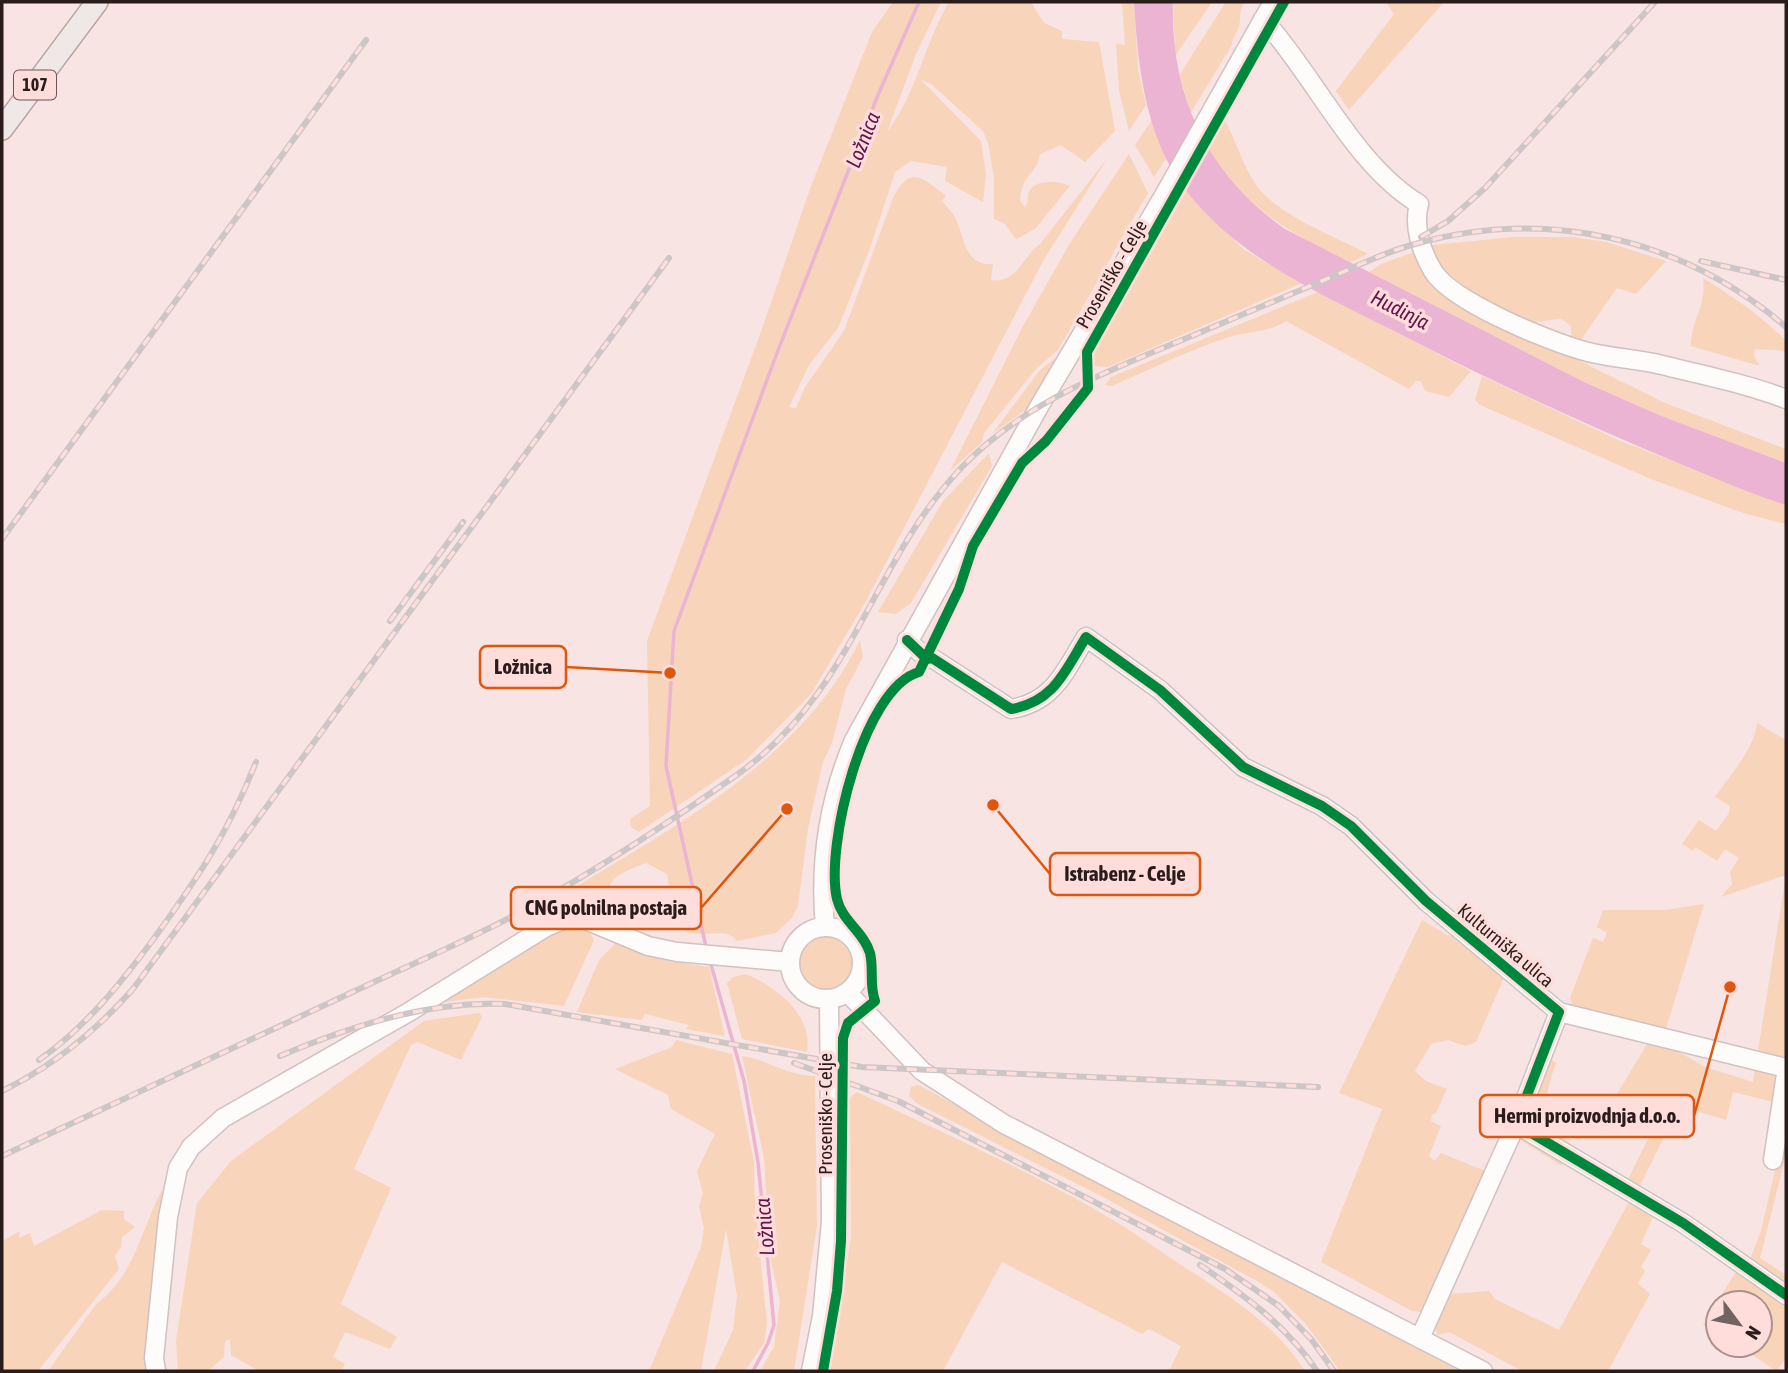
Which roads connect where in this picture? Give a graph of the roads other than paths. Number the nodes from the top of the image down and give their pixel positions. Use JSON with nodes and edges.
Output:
{"nodes":[{"id":1,"x":97,"y":2,"type":"edge"},
{"id":2,"x":1273,"y":2,"type":"edge"},
{"id":3,"x":1263,"y":19,"type":"junction"},
{"id":4,"x":2,"y":129,"type":"edge"},
{"id":5,"x":1786,"y":400,"type":"edge"},
{"id":6,"x":907,"y":640,"type":"junction"},
{"id":7,"x":825,"y":927,"type":"junction"},
{"id":8,"x":790,"y":962,"type":"junction"},
{"id":9,"x":847,"y":992,"type":"junction"},
{"id":10,"x":829,"y":999,"type":"junction"},
{"id":11,"x":1559,"y":1012,"type":"junction"},
{"id":12,"x":1786,"y":1068,"type":"edge"},
{"id":13,"x":1786,"y":1074,"type":"edge"},
{"id":14,"x":1516,"y":1124,"type":"junction"},
{"id":15,"x":1773,"y":1160,"type":"dead end"},
{"id":16,"x":1786,"y":1295,"type":"edge"},
{"id":17,"x":1420,"y":1338,"type":"junction"},
{"id":18,"x":156,"y":1371,"type":"edge"},
{"id":19,"x":811,"y":1371,"type":"edge"},
{"id":20,"x":1483,"y":1371,"type":"edge"}],
"edges":[{"from":1,"to":4,"type":"main road","number":"107"},
{"from":2,"to":3,"type":"street"},
{"from":3,"to":5,"type":"street"},
{"from":3,"to":6,"type":"street"},
{"from":6,"to":7,"type":"street"},
{"from":6,"to":11,"type":"street","name":"Kulturniška ulica"},
{"from":7,"to":8,"type":"street"},
{"from":7,"to":9,"type":"street"},
{"from":8,"to":10,"type":"street"},
{"from":8,"to":18,"type":"street"},
{"from":9,"to":10,"type":"street"},
{"from":9,"to":17,"type":"street"},
{"from":10,"to":19,"type":"street"},
{"from":11,"to":12,"type":"street"},
{"from":11,"to":14,"type":"street","name":"Kulturniška ulica"},
{"from":13,"to":15,"type":"street"},
{"from":14,"to":16,"type":"street"},
{"from":14,"to":17,"type":"street","name":"Kulturniška ulica"},
{"from":17,"to":20,"type":"street"}]}
